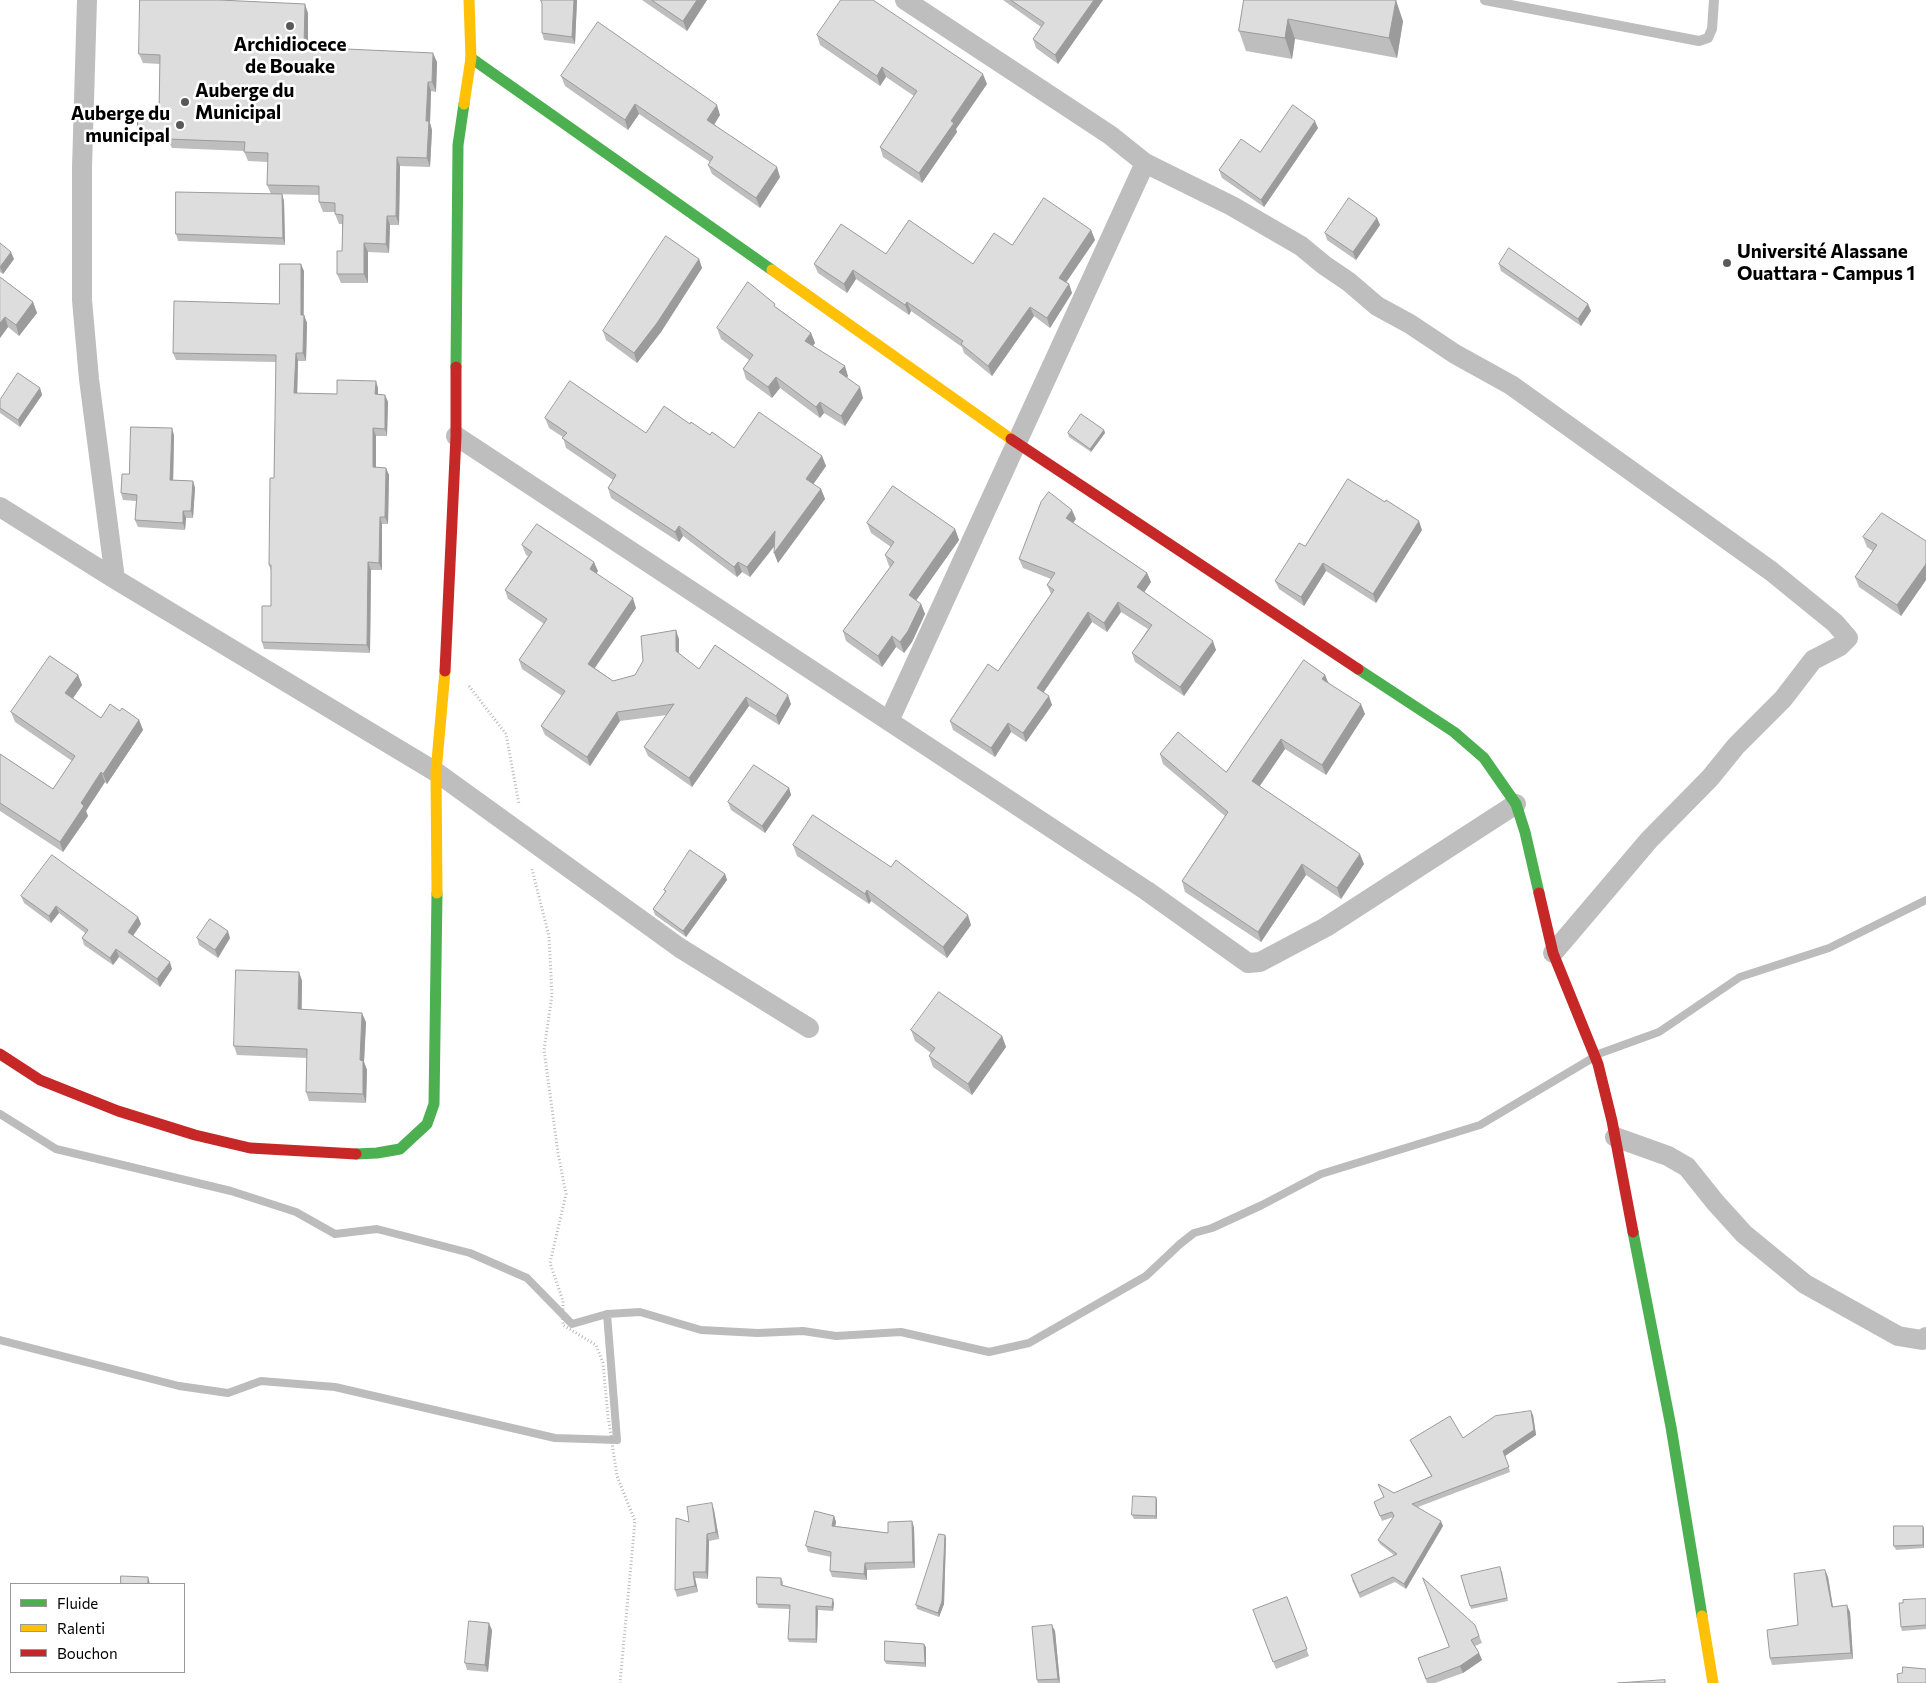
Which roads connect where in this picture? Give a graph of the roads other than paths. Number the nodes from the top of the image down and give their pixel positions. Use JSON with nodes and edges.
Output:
{"nodes":[{"id":1,"x":87,"y":0,"type":"edge"},
{"id":2,"x":469,"y":0,"type":"edge"},
{"id":3,"x":905,"y":0,"type":"edge"},
{"id":4,"x":1485,"y":0,"type":"edge"},
{"id":5,"x":1714,"y":0,"type":"edge"},
{"id":6,"x":471,"y":58,"type":"junction"},
{"id":7,"x":1145,"y":163,"type":"junction"},
{"id":8,"x":456,"y":436,"type":"junction"},
{"id":9,"x":1017,"y":443,"type":"junction"},
{"id":10,"x":0,"y":507,"type":"edge"},
{"id":11,"x":115,"y":579,"type":"junction"},
{"id":12,"x":889,"y":721,"type":"junction"},
{"id":13,"x":436,"y":772,"type":"junction"},
{"id":14,"x":1516,"y":804,"type":"junction"},
{"id":15,"x":1552,"y":954,"type":"junction"},
{"id":16,"x":808,"y":1028,"type":"dead end"},
{"id":17,"x":0,"y":1054,"type":"edge"},
{"id":18,"x":1615,"y":1137,"type":"junction"},
{"id":19,"x":1926,"y":1337,"type":"edge"},
{"id":20,"x":1713,"y":1683,"type":"edge"}],
"edges":[{"from":1,"to":11,"type":"street"},
{"from":2,"to":6,"type":"street"},
{"from":3,"to":7,"type":"street"},
{"from":4,"to":5,"type":"lane"},
{"from":6,"to":8,"type":"street"},
{"from":6,"to":9,"type":"street"},
{"from":7,"to":9,"type":"street"},
{"from":7,"to":15,"type":"street"},
{"from":8,"to":12,"type":"street"},
{"from":8,"to":13,"type":"street"},
{"from":9,"to":12,"type":"street"},
{"from":9,"to":14,"type":"street"},
{"from":10,"to":11,"type":"street"},
{"from":11,"to":13,"type":"street"},
{"from":12,"to":14,"type":"street"},
{"from":13,"to":16,"type":"street"},
{"from":13,"to":17,"type":"street"},
{"from":14,"to":15,"type":"street"},
{"from":15,"to":18,"type":"street"},
{"from":18,"to":19,"type":"street"},
{"from":18,"to":20,"type":"street"}]}
